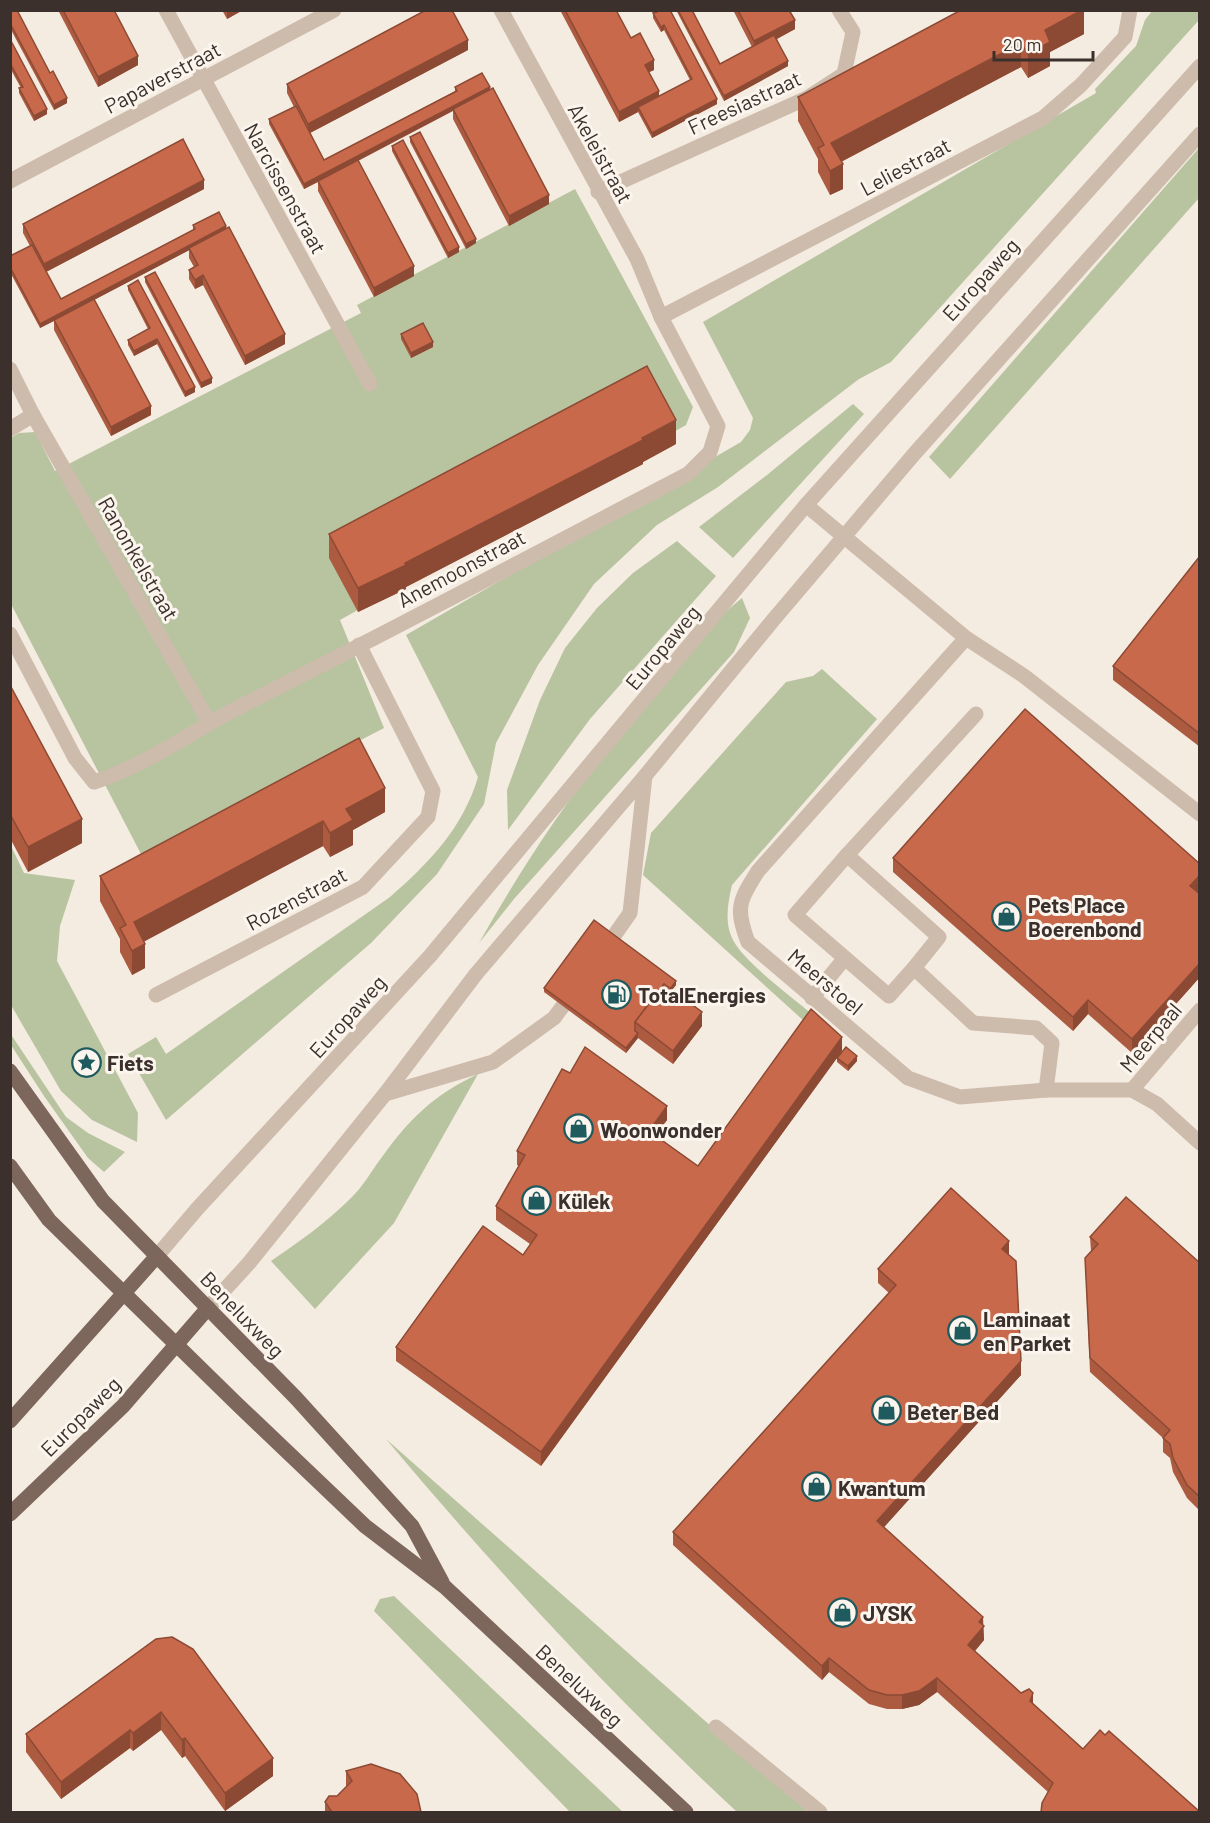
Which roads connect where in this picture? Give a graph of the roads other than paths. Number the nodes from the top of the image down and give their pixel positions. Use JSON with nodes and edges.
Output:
{"nodes":[{"id":1,"x":166,"y":10,"type":"edge"},
{"id":2,"x":334,"y":10,"type":"edge"},
{"id":3,"x":501,"y":10,"type":"edge"},
{"id":4,"x":839,"y":10,"type":"edge"},
{"id":5,"x":1130,"y":10,"type":"edge"},
{"id":6,"x":1200,"y":66,"type":"edge"},
{"id":7,"x":203,"y":79,"type":"junction"},
{"id":8,"x":1200,"y":134,"type":"edge"},
{"id":9,"x":10,"y":181,"type":"edge"},
{"id":10,"x":598,"y":192,"type":"junction"},
{"id":11,"x":662,"y":317,"type":"junction"},
{"id":12,"x":10,"y":369,"type":"edge"},
{"id":13,"x":370,"y":384,"type":"dead end"},
{"id":14,"x":33,"y":415,"type":"junction"},
{"id":15,"x":10,"y":429,"type":"edge"},
{"id":16,"x":806,"y":505,"type":"junction"},
{"id":17,"x":844,"y":539,"type":"junction"},
{"id":18,"x":10,"y":634,"type":"edge"},
{"id":19,"x":966,"y":638,"type":"junction"},
{"id":20,"x":359,"y":645,"type":"junction"},
{"id":21,"x":976,"y":714,"type":"dead end"},
{"id":22,"x":209,"y":722,"type":"junction"},
{"id":23,"x":645,"y":776,"type":"junction"},
{"id":24,"x":1200,"y":814,"type":"edge"},
{"id":25,"x":847,"y":855,"type":"junction"},
{"id":26,"x":845,"y":958,"type":"junction"},
{"id":27,"x":596,"y":961,"type":"edge"},
{"id":28,"x":914,"y":968,"type":"junction"},
{"id":29,"x":582,"y":980,"type":"edge"},
{"id":30,"x":156,"y":995,"type":"dead end"},
{"id":31,"x":812,"y":998,"type":"junction"},
{"id":32,"x":1200,"y":1010,"type":"edge"},
{"id":33,"x":10,"y":1071,"type":"edge"},
{"id":34,"x":1046,"y":1090,"type":"junction"},
{"id":35,"x":1132,"y":1090,"type":"junction"},
{"id":36,"x":385,"y":1094,"type":"junction"},
{"id":37,"x":1200,"y":1143,"type":"edge"},
{"id":38,"x":10,"y":1166,"type":"edge"},
{"id":39,"x":157,"y":1256,"type":"junction"},
{"id":40,"x":124,"y":1295,"type":"junction"},
{"id":41,"x":208,"y":1308,"type":"junction"},
{"id":42,"x":176,"y":1343,"type":"junction"},
{"id":43,"x":10,"y":1421,"type":"edge"},
{"id":44,"x":10,"y":1514,"type":"edge"},
{"id":45,"x":445,"y":1587,"type":"junction"},
{"id":46,"x":716,"y":1727,"type":"dead end"},
{"id":47,"x":686,"y":1812,"type":"edge"},
{"id":48,"x":820,"y":1812,"type":"edge"}],
"edges":[{"from":1,"to":7,"type":"street","name":"Narcissenstraat"},
{"from":2,"to":7,"type":"street","name":"Papaverstraat"},
{"from":3,"to":10,"type":"street","name":"Akeleistraat"},
{"from":4,"to":10,"type":"street","name":"Freesiastraat"},
{"from":5,"to":11,"type":"street","name":"Leliestraat"},
{"from":6,"to":16,"type":"street","name":"Europaweg"},
{"from":7,"to":9,"type":"street","name":"Papaverstraat"},
{"from":7,"to":13,"type":"street","name":"Narcissenstraat"},
{"from":8,"to":17,"type":"street"},
{"from":10,"to":11,"type":"street","name":"Akeleistraat"},
{"from":11,"to":20,"type":"street","name":"Anemoonstraat"},
{"from":12,"to":14,"type":"street","name":"Ranonkelstraat"},
{"from":14,"to":15,"type":"street"},
{"from":14,"to":22,"type":"street","name":"Ranonkelstraat"},
{"from":16,"to":17,"type":"street"},
{"from":16,"to":39,"type":"street","name":"Europaweg"},
{"from":17,"to":19,"type":"street"},
{"from":17,"to":23,"type":"street"},
{"from":18,"to":22,"type":"street","name":"Anemoonstraat"},
{"from":19,"to":24,"type":"street"},
{"from":19,"to":31,"type":"street","name":"Meerstoel"},
{"from":20,"to":22,"type":"street","name":"Anemoonstraat"},
{"from":20,"to":30,"type":"street","name":"Rozenstraat"},
{"from":21,"to":25,"type":"street"},
{"from":23,"to":27,"type":"street"},
{"from":23,"to":36,"type":"street"},
{"from":25,"to":26,"type":"street"},
{"from":25,"to":28,"type":"street"},
{"from":26,"to":28,"type":"street"},
{"from":26,"to":31,"type":"street"},
{"from":28,"to":34,"type":"street"},
{"from":29,"to":36,"type":"street"},
{"from":31,"to":34,"type":"street","name":"Meerstoel"},
{"from":32,"to":35,"type":"street","name":"Meerpaal"},
{"from":33,"to":39,"type":"main road","name":"Beneluxweg"},
{"from":34,"to":35,"type":"street","name":"Meerstoel"},
{"from":35,"to":37,"type":"street","name":"Meerstoel"},
{"from":36,"to":41,"type":"street"},
{"from":38,"to":40,"type":"main road","name":"Beneluxweg"},
{"from":39,"to":40,"type":"main road"},
{"from":39,"to":41,"type":"main road","name":"Beneluxweg"},
{"from":40,"to":42,"type":"main road","name":"Beneluxweg"},
{"from":40,"to":43,"type":"main road"},
{"from":41,"to":42,"type":"main road","name":"Europaweg"},
{"from":41,"to":45,"type":"main road","name":"Beneluxweg"},
{"from":42,"to":44,"type":"main road","name":"Europaweg"},
{"from":42,"to":45,"type":"main road","name":"Beneluxweg"},
{"from":45,"to":47,"type":"main road","name":"Beneluxweg"},
{"from":46,"to":48,"type":"street"}]}
